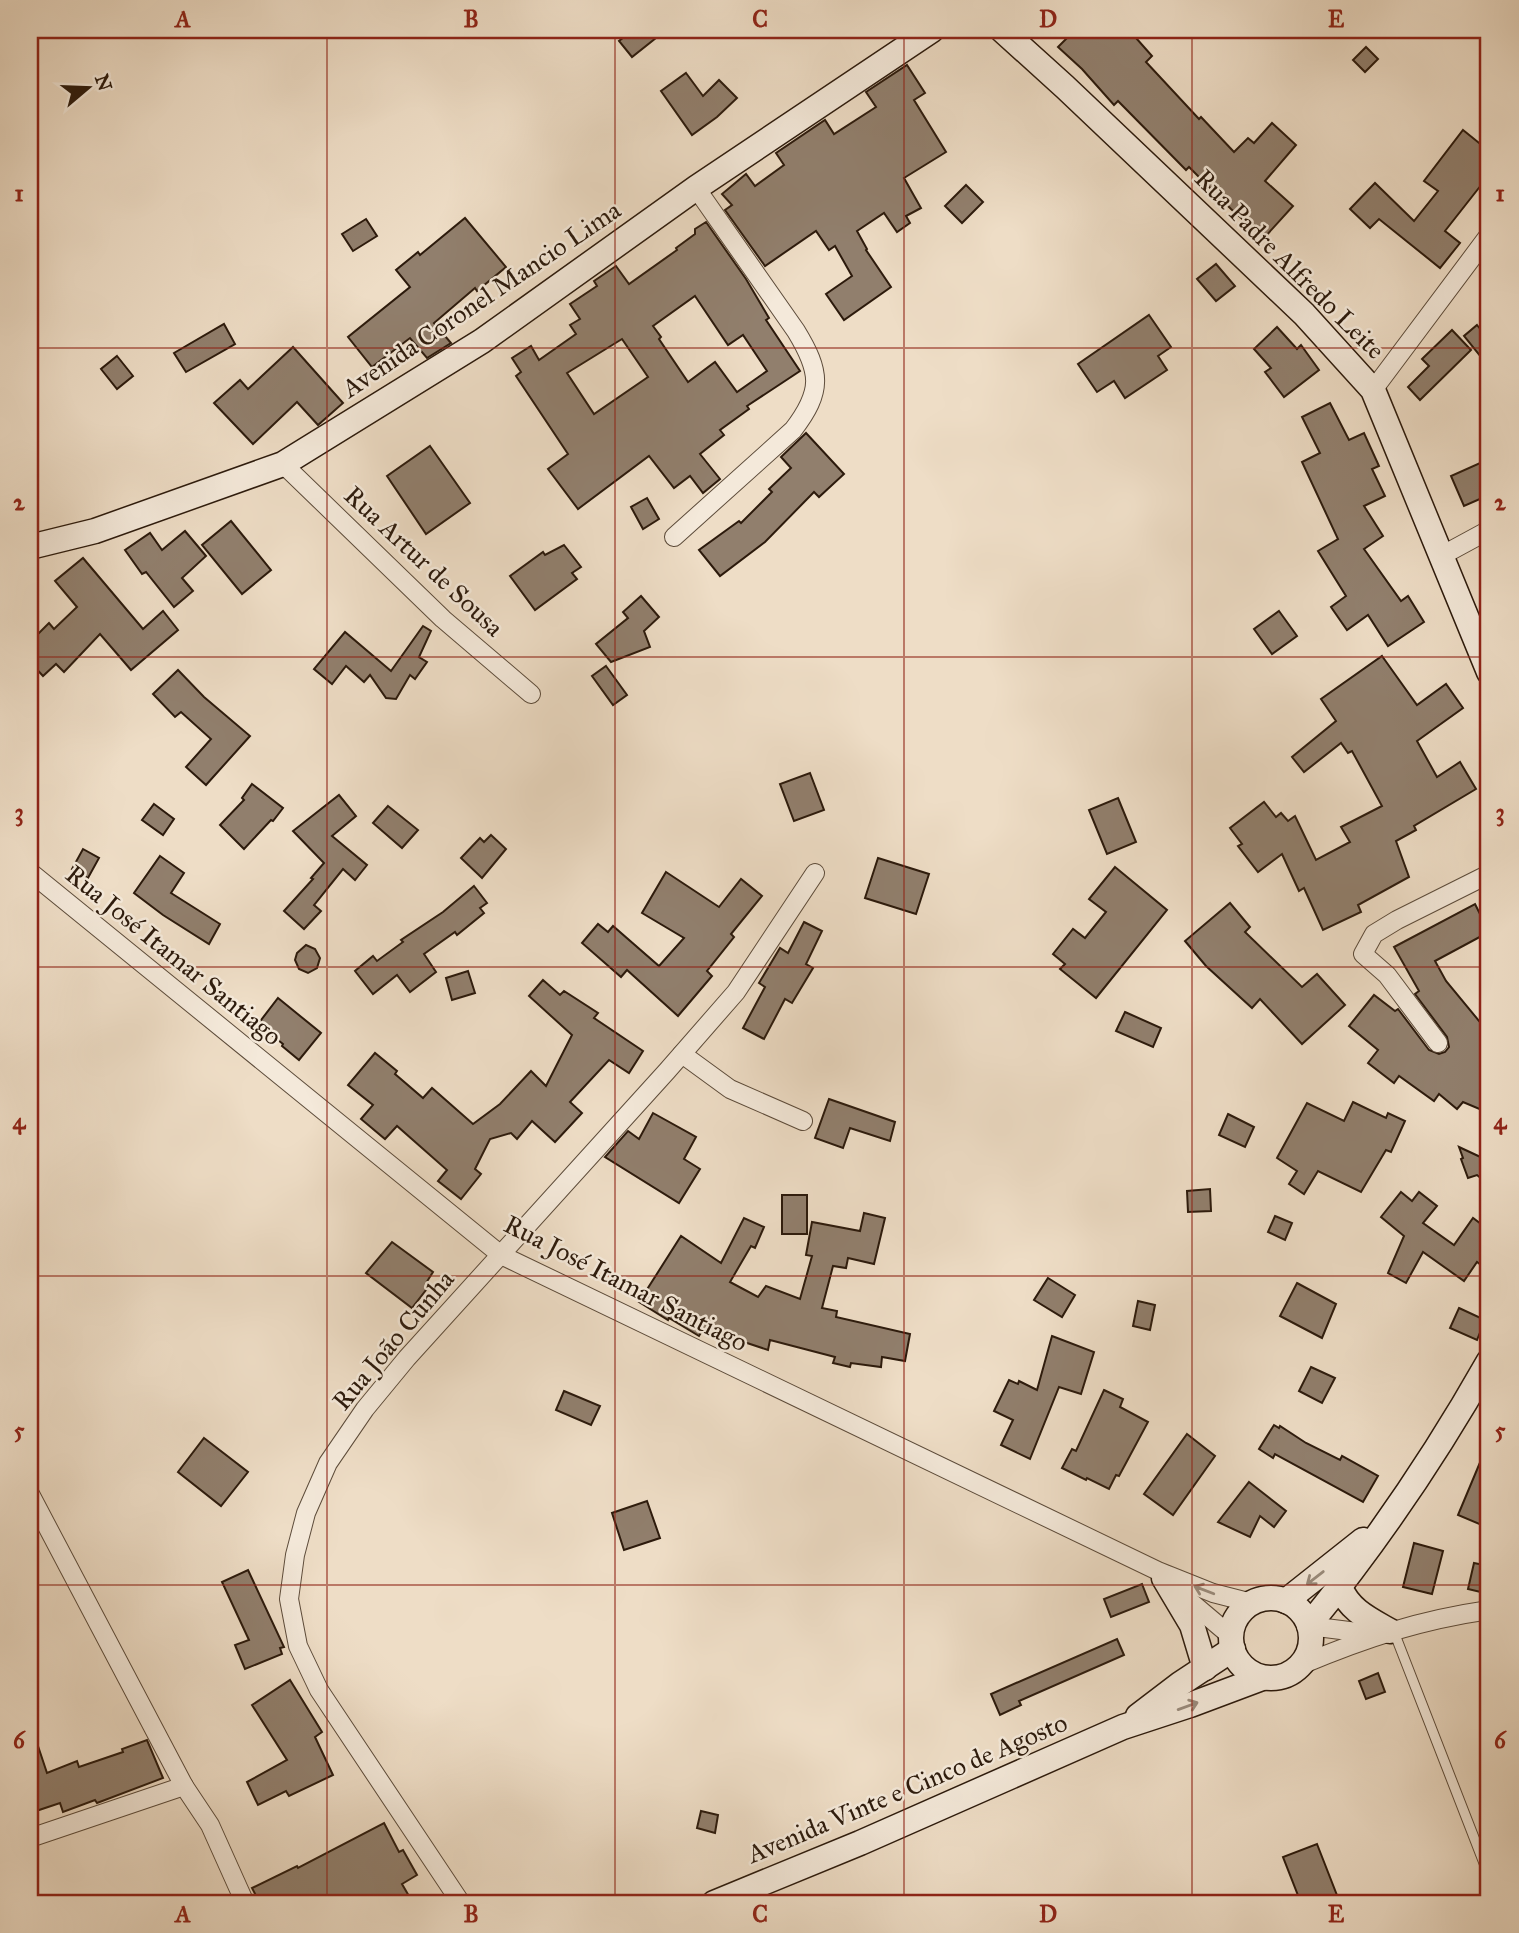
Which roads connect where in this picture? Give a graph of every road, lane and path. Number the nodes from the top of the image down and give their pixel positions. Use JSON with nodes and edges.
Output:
{"nodes":[{"id":1,"x":932,"y":30,"type":"edge"},
{"id":2,"x":1002,"y":30,"type":"edge"},
{"id":3,"x":696,"y":188,"type":"junction"},
{"id":4,"x":1489,"y":235,"type":"edge"},
{"id":5,"x":1373,"y":390,"type":"junction"},
{"id":6,"x":283,"y":464,"type":"junction"},
{"id":7,"x":1489,"y":530,"type":"edge"},
{"id":8,"x":674,"y":537,"type":"dead end"},
{"id":9,"x":30,"y":548,"type":"edge"},
{"id":10,"x":1441,"y":556,"type":"junction"},
{"id":11,"x":1489,"y":672,"type":"edge"},
{"id":12,"x":531,"y":694,"type":"dead end"},
{"id":13,"x":30,"y":873,"type":"edge"},
{"id":14,"x":815,"y":873,"type":"dead end"},
{"id":15,"x":1489,"y":874,"type":"edge"},
{"id":16,"x":1438,"y":1043,"type":"dead end"},
{"id":17,"x":682,"y":1054,"type":"junction"},
{"id":18,"x":803,"y":1121,"type":"dead end"},
{"id":19,"x":501,"y":1255,"type":"junction"},
{"id":20,"x":1489,"y":1361,"type":"edge"},
{"id":21,"x":30,"y":1494,"type":"edge"},
{"id":22,"x":1383,"y":1525,"type":"junction"},
{"id":23,"x":1161,"y":1575,"type":"junction"},
{"id":24,"x":1339,"y":1587,"type":"junction"},
{"id":25,"x":1286,"y":1601,"type":"junction"},
{"id":26,"x":1252,"y":1603,"type":"junction"},
{"id":27,"x":1489,"y":1610,"type":"edge"},
{"id":28,"x":1309,"y":1625,"type":"junction"},
{"id":29,"x":1387,"y":1632,"type":"junction"},
{"id":30,"x":1233,"y":1643,"type":"junction"},
{"id":31,"x":1301,"y":1665,"type":"junction"},
{"id":32,"x":1205,"y":1668,"type":"junction"},
{"id":33,"x":1262,"y":1678,"type":"junction"},
{"id":34,"x":1123,"y":1727,"type":"junction"},
{"id":35,"x":184,"y":1786,"type":"junction"},
{"id":36,"x":30,"y":1838,"type":"edge"},
{"id":37,"x":1489,"y":1876,"type":"edge"},
{"id":38,"x":245,"y":1903,"type":"edge"},
{"id":39,"x":461,"y":1903,"type":"edge"},
{"id":40,"x":714,"y":1903,"type":"edge"}],
"edges":[{"from":1,"to":3,"type":"street","name":"Avenida Coronel Mancio Lima"},
{"from":2,"to":5,"type":"street","name":"Rua Padre Alfredo Leite"},
{"from":3,"to":6,"type":"street","name":"Avenida Coronel Mancio Lima"},
{"from":3,"to":8,"type":"street"},
{"from":4,"to":5,"type":"street"},
{"from":5,"to":10,"type":"street","name":"Rua Padre Alfredo Leite"},
{"from":6,"to":9,"type":"street","name":"Avenida Coronel Mancio Lima"},
{"from":6,"to":12,"type":"street","name":"Rua Artur de Sousa"},
{"from":7,"to":10,"type":"street"},
{"from":10,"to":11,"type":"street","name":"Rua Padre Alfredo Leite"},
{"from":13,"to":19,"type":"street","name":"Rua José Itamar Santiago"},
{"from":14,"to":17,"type":"street","name":"Rua João Cunha"},
{"from":15,"to":16,"type":"street"},
{"from":17,"to":18,"type":"street"},
{"from":17,"to":19,"type":"street","name":"Rua João Cunha"},
{"from":19,"to":23,"type":"street","name":"Rua José Itamar Santiago"},
{"from":19,"to":39,"type":"street","name":"Rua João Cunha"},
{"from":20,"to":22,"type":"street"},
{"from":21,"to":35,"type":"street"},
{"from":22,"to":24,"type":"street"},
{"from":22,"to":25,"type":"street","one_way":true},
{"from":26,"to":23,"type":"street","name":"Rua José Itamar Santiago","one_way":true},
{"from":23,"to":30,"type":"street","name":"Rua José Itamar Santiago"},
{"from":23,"to":32,"type":"street"},
{"from":24,"to":28,"type":"street"},
{"from":24,"to":29,"type":"street"},
{"from":25,"to":26,"type":"street"},
{"from":25,"to":28,"type":"street"},
{"from":26,"to":30,"type":"street"},
{"from":27,"to":29,"type":"street"},
{"from":28,"to":29,"type":"street"},
{"from":28,"to":31,"type":"street"},
{"from":29,"to":31,"type":"street"},
{"from":29,"to":37,"type":"lane"},
{"from":30,"to":32,"type":"street","name":"Avenida Vinte e Cinco de Agosto"},
{"from":30,"to":33,"type":"street"},
{"from":31,"to":33,"type":"street"},
{"from":32,"to":34,"type":"street","name":"Avenida Vinte e Cinco de Agosto"},
{"from":34,"to":33,"type":"street","name":"Avenida Vinte e Cinco de Agosto","one_way":true},
{"from":34,"to":40,"type":"street","name":"Avenida Vinte e Cinco de Agosto"},
{"from":35,"to":36,"type":"street"},
{"from":35,"to":38,"type":"street"}]}
